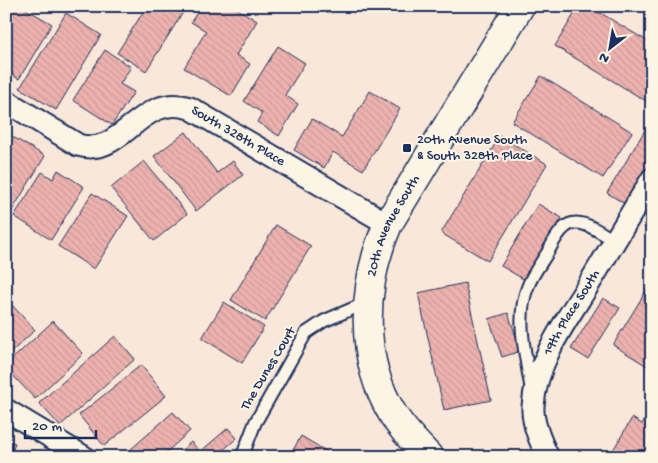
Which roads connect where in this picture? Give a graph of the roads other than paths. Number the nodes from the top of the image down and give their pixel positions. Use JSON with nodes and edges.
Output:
{"nodes":[{"id":1,"x":520,"y":6,"type":"edge"},
{"id":2,"x":6,"y":101,"type":"edge"},
{"id":3,"x":652,"y":179,"type":"edge"},
{"id":4,"x":388,"y":224,"type":"junction"},
{"id":5,"x":615,"y":241,"type":"junction"},
{"id":6,"x":368,"y":302,"type":"junction"},
{"id":7,"x":533,"y":407,"type":"junction"},
{"id":8,"x":6,"y":410,"type":"edge"},
{"id":9,"x":84,"y":457,"type":"edge"},
{"id":10,"x":242,"y":457,"type":"edge"},
{"id":11,"x":429,"y":457,"type":"edge"},
{"id":12,"x":548,"y":457,"type":"edge"}],
"edges":[{"from":1,"to":4,"type":"street","name":"20th Avenue South"},
{"from":2,"to":4,"type":"street","name":"South 328th Place"},
{"from":3,"to":5,"type":"street","name":"19th Place South"},
{"from":4,"to":6,"type":"street","name":"20th Avenue South"},
{"from":5,"to":7,"type":"street","name":"19th Place South"},
{"from":5,"to":7,"type":"lane"},
{"from":6,"to":10,"type":"lane","name":"The Dunes Court"},
{"from":6,"to":11,"type":"street","name":"20th Avenue South"},
{"from":7,"to":12,"type":"street","name":"19th Place South"},
{"from":8,"to":9,"type":"street"}]}
